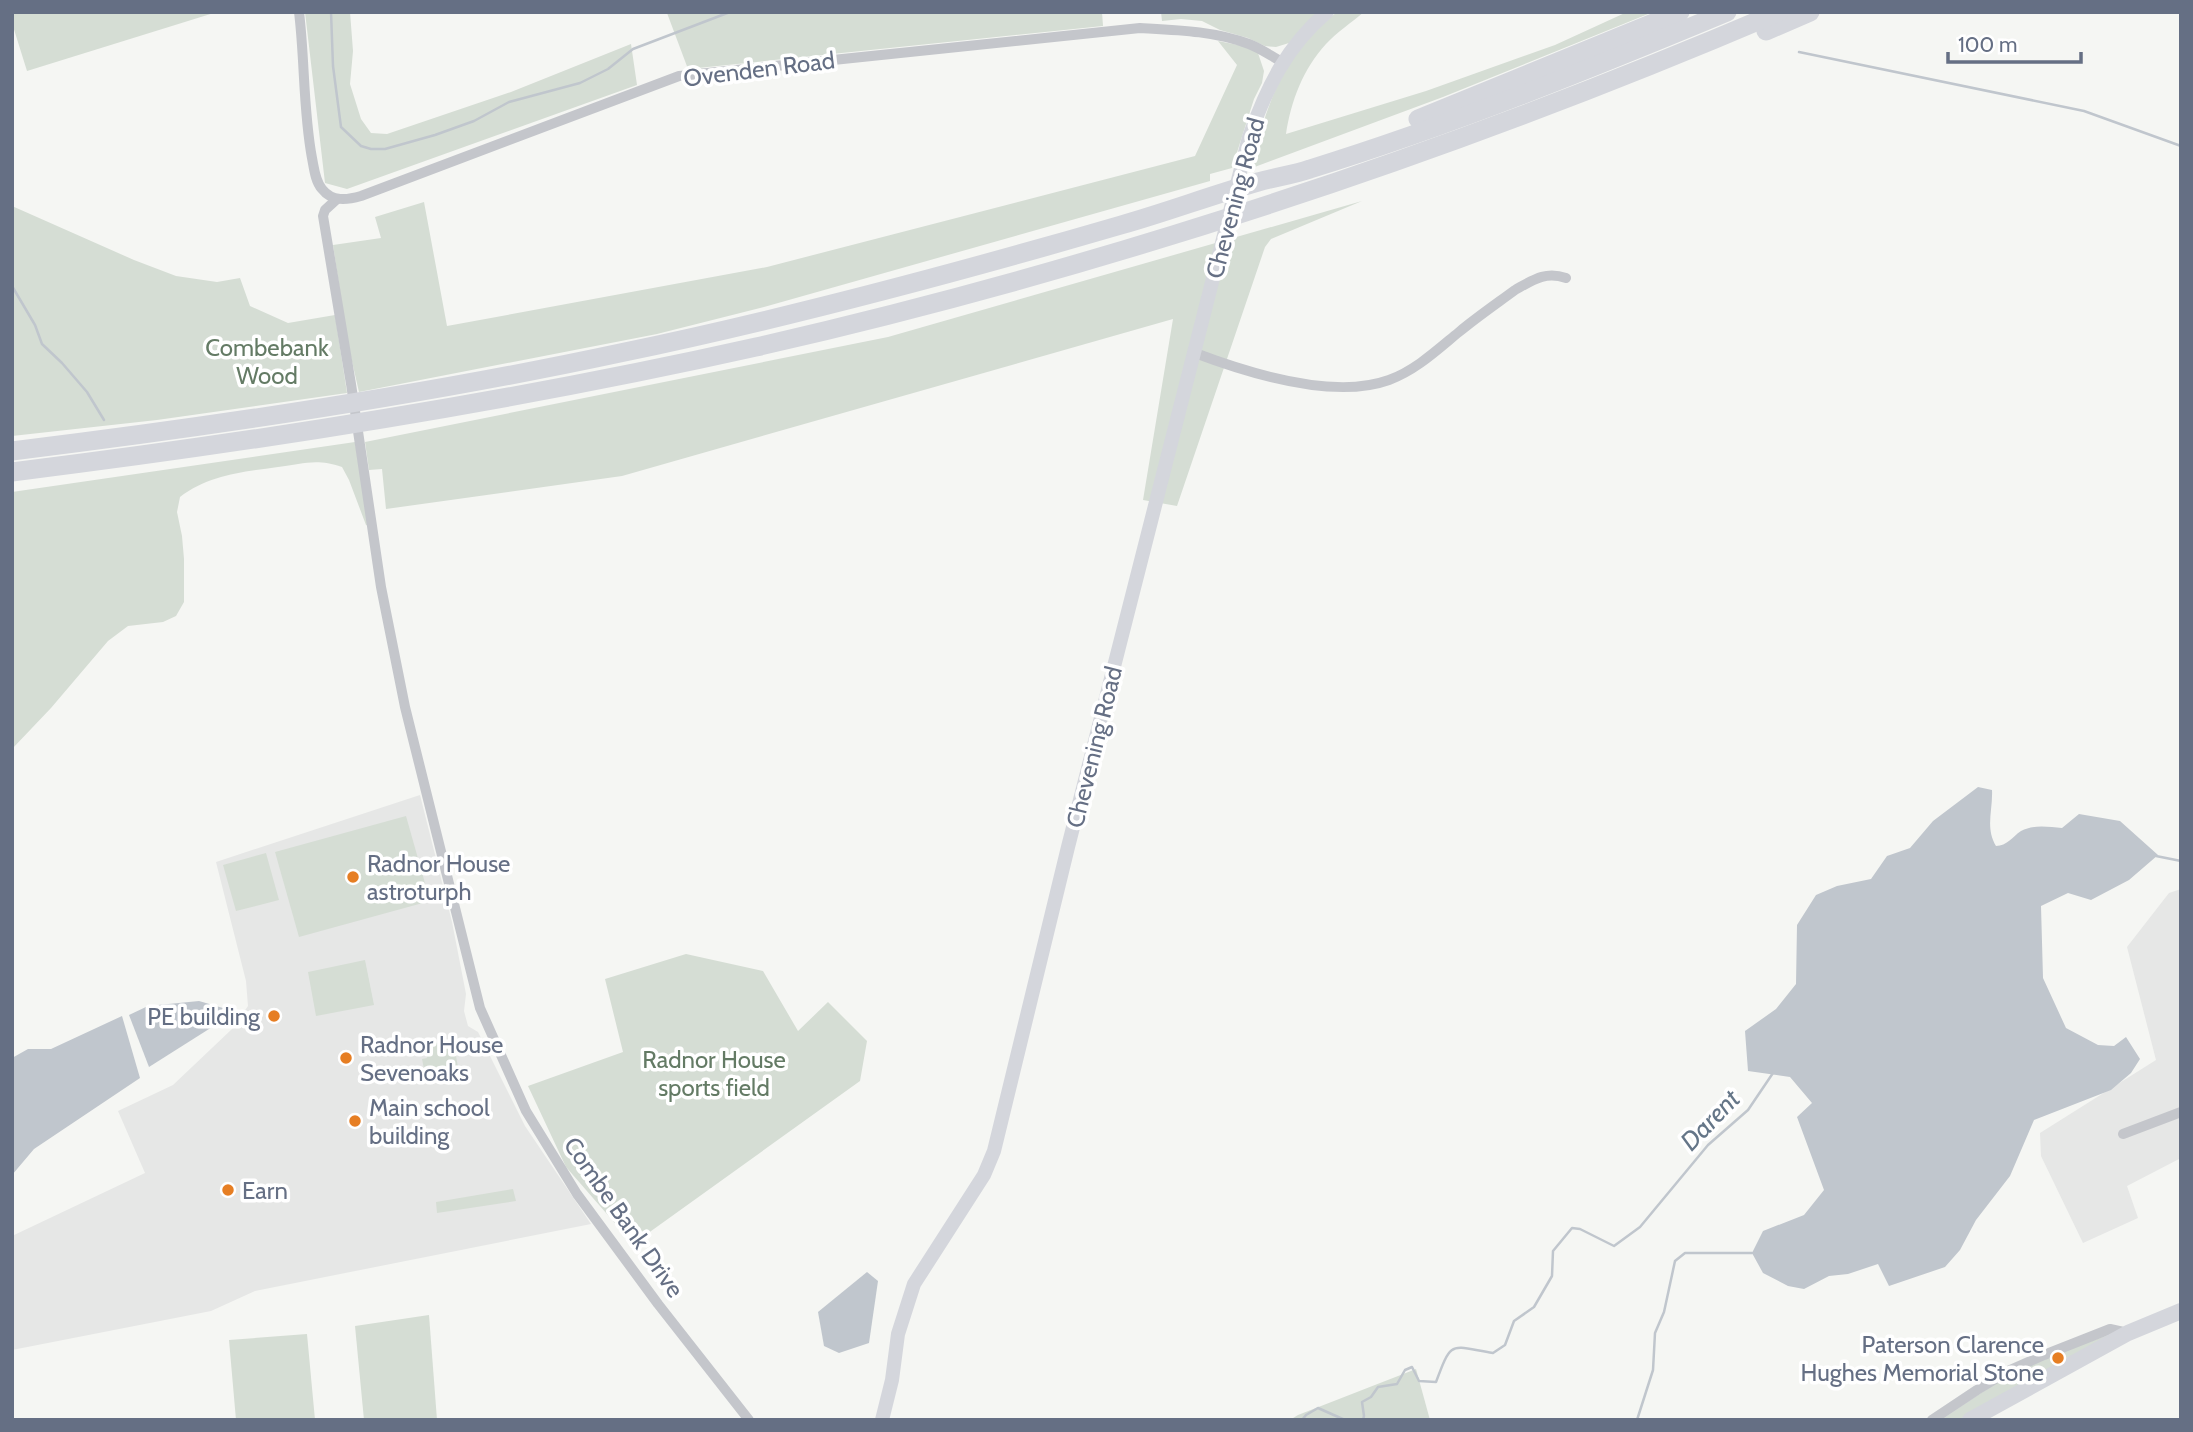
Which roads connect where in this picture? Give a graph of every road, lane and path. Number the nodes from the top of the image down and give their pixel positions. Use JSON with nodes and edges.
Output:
{"nodes":[{"id":1,"x":299,"y":12,"type":"edge"},
{"id":2,"x":1327,"y":12,"type":"edge"},
{"id":3,"x":1680,"y":12,"type":"edge"},
{"id":4,"x":1727,"y":12,"type":"edge"},
{"id":5,"x":1779,"y":12,"type":"edge"},
{"id":6,"x":1810,"y":12,"type":"edge"},
{"id":7,"x":1282,"y":62,"type":"junction"},
{"id":8,"x":1600,"y":85,"type":"junction"},
{"id":9,"x":1257,"y":182,"type":"junction"},
{"id":10,"x":320,"y":187,"type":"junction"},
{"id":11,"x":337,"y":199,"type":"junction"},
{"id":12,"x":323,"y":216,"type":"junction"},
{"id":13,"x":1566,"y":278,"type":"dead end"},
{"id":14,"x":1195,"y":353,"type":"junction"},
{"id":15,"x":12,"y":451,"type":"edge"},
{"id":16,"x":12,"y":472,"type":"edge"},
{"id":17,"x":2181,"y":1112,"type":"edge"},
{"id":18,"x":2123,"y":1134,"type":"dead end"},
{"id":19,"x":2181,"y":1311,"type":"edge"},
{"id":20,"x":2128,"y":1333,"type":"junction"},
{"id":21,"x":750,"y":1420,"type":"edge"},
{"id":22,"x":882,"y":1420,"type":"edge"},
{"id":23,"x":1932,"y":1420,"type":"edge"},
{"id":24,"x":1970,"y":1420,"type":"edge"}],
"edges":[{"from":1,"to":10,"type":"street"},
{"from":2,"to":7,"type":"main road"},
{"from":3,"to":9,"type":"highway"},
{"from":4,"to":9,"type":"highway"},
{"from":5,"to":8,"type":"highway"},
{"from":6,"to":8,"type":"highway"},
{"from":7,"to":11,"type":"street","name":"Ovenden Road"},
{"from":7,"to":14,"type":"main road","name":"Chevening Road"},
{"from":8,"to":16,"type":"highway"},
{"from":9,"to":15,"type":"highway"},
{"from":10,"to":11,"type":"street"},
{"from":10,"to":12,"type":"street","name":"Combe Bank Drive"},
{"from":11,"to":12,"type":"street"},
{"from":12,"to":21,"type":"street","name":"Combe Bank Drive"},
{"from":13,"to":14,"type":"street"},
{"from":14,"to":22,"type":"main road","name":"Chevening Road"},
{"from":17,"to":18,"type":"street"},
{"from":19,"to":20,"type":"main road"},
{"from":20,"to":23,"type":"street"},
{"from":20,"to":24,"type":"main road"}]}
